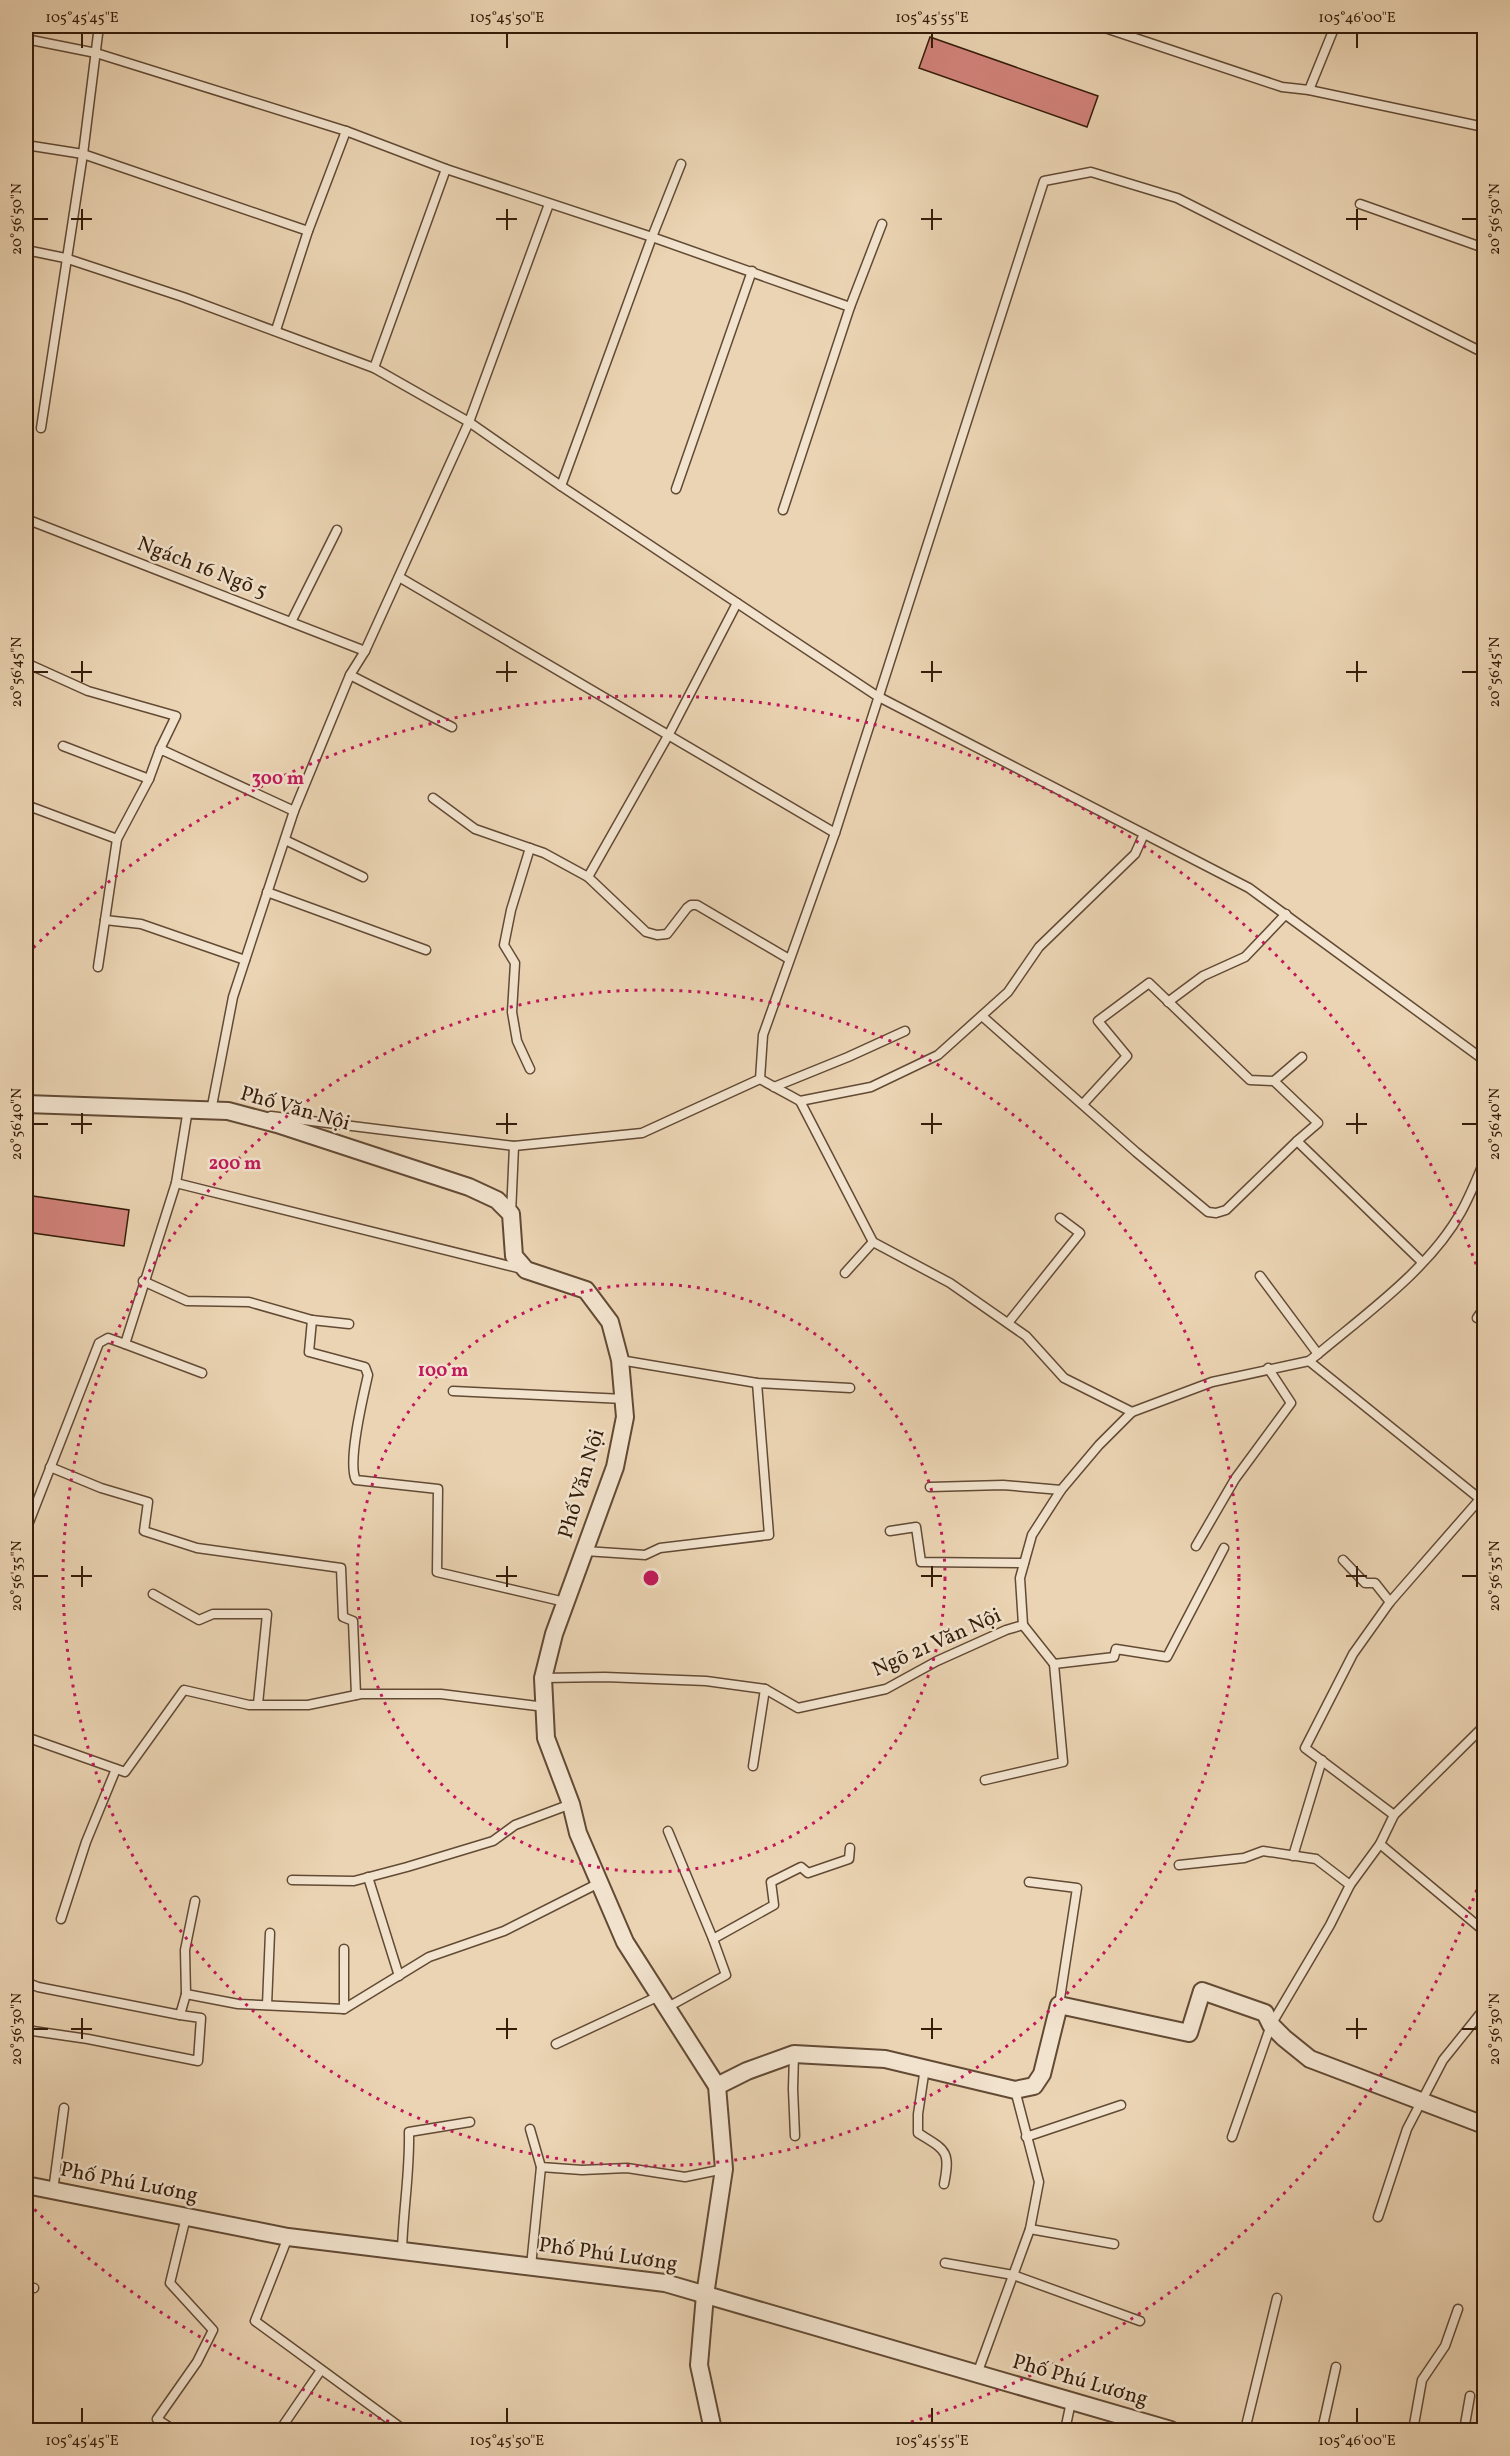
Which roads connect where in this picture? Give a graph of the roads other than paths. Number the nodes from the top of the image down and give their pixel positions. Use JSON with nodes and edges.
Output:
{"nodes":[{"id":1,"x":99,"y":26,"type":"edge"},
{"id":2,"x":1099,"y":26,"type":"edge"},
{"id":3,"x":1335,"y":26,"type":"edge"},
{"id":4,"x":1470,"y":26,"type":"edge"},
{"id":5,"x":1485,"y":30,"type":"edge"},
{"id":6,"x":26,"y":39,"type":"edge"},
{"id":7,"x":96,"y":53,"type":"junction"},
{"id":8,"x":1309,"y":90,"type":"junction"},
{"id":9,"x":1485,"y":127,"type":"edge"},
{"id":10,"x":346,"y":131,"type":"junction"},
{"id":11,"x":26,"y":145,"type":"edge"},
{"id":12,"x":83,"y":154,"type":"junction"},
{"id":13,"x":681,"y":164,"type":"dead end"},
{"id":14,"x":446,"y":169,"type":"junction"},
{"id":15,"x":549,"y":204,"type":"junction"},
{"id":16,"x":1360,"y":204,"type":"dead end"},
{"id":17,"x":882,"y":224,"type":"dead end"},
{"id":18,"x":308,"y":231,"type":"junction"},
{"id":19,"x":652,"y":237,"type":"junction"},
{"id":20,"x":1485,"y":248,"type":"edge"},
{"id":21,"x":26,"y":250,"type":"edge"},
{"id":22,"x":65,"y":258,"type":"junction"},
{"id":23,"x":752,"y":271,"type":"junction"},
{"id":24,"x":850,"y":307,"type":"junction"},
{"id":25,"x":276,"y":330,"type":"junction"},
{"id":26,"x":1485,"y":353,"type":"edge"},
{"id":27,"x":374,"y":368,"type":"junction"},
{"id":28,"x":469,"y":422,"type":"junction"},
{"id":29,"x":41,"y":428,"type":"dead end"},
{"id":30,"x":561,"y":486,"type":"junction"},
{"id":31,"x":676,"y":489,"type":"dead end"},
{"id":32,"x":783,"y":510,"type":"dead end"},
{"id":33,"x":26,"y":519,"type":"edge"},
{"id":34,"x":337,"y":530,"type":"dead end"},
{"id":35,"x":399,"y":577,"type":"junction"},
{"id":36,"x":737,"y":603,"type":"junction"},
{"id":37,"x":291,"y":622,"type":"junction"},
{"id":38,"x":365,"y":651,"type":"junction"},
{"id":39,"x":26,"y":663,"type":"edge"},
{"id":40,"x":350,"y":675,"type":"junction"},
{"id":41,"x":877,"y":696,"type":"junction"},
{"id":42,"x":452,"y":727,"type":"dead end"},
{"id":43,"x":669,"y":734,"type":"junction"},
{"id":44,"x":63,"y":746,"type":"dead end"},
{"id":45,"x":160,"y":749,"type":"junction"},
{"id":46,"x":149,"y":779,"type":"junction"},
{"id":47,"x":433,"y":798,"type":"dead end"},
{"id":48,"x":26,"y":805,"type":"edge"},
{"id":49,"x":294,"y":811,"type":"junction"},
{"id":50,"x":835,"y":833,"type":"junction"},
{"id":51,"x":1144,"y":834,"type":"junction"},
{"id":52,"x":117,"y":839,"type":"junction"},
{"id":53,"x":285,"y":840,"type":"junction"},
{"id":54,"x":530,"y":848,"type":"junction"},
{"id":55,"x":363,"y":877,"type":"dead end"},
{"id":56,"x":588,"y":877,"type":"junction"},
{"id":57,"x":267,"y":892,"type":"junction"},
{"id":58,"x":1286,"y":914,"type":"junction"},
{"id":59,"x":105,"y":920,"type":"junction"},
{"id":60,"x":426,"y":950,"type":"dead end"},
{"id":61,"x":789,"y":959,"type":"junction"},
{"id":62,"x":245,"y":960,"type":"junction"},
{"id":63,"x":98,"y":968,"type":"dead end"},
{"id":64,"x":1168,"y":1002,"type":"junction"},
{"id":65,"x":982,"y":1016,"type":"junction"},
{"id":66,"x":905,"y":1031,"type":"dead end"},
{"id":67,"x":1302,"y":1057,"type":"dead end"},
{"id":68,"x":1485,"y":1060,"type":"edge"},
{"id":69,"x":531,"y":1069,"type":"dead end"},
{"id":70,"x":760,"y":1079,"type":"junction"},
{"id":71,"x":1274,"y":1081,"type":"junction"},
{"id":72,"x":774,"y":1087,"type":"junction"},
{"id":73,"x":800,"y":1101,"type":"junction"},
{"id":74,"x":26,"y":1104,"type":"edge"},
{"id":75,"x":1083,"y":1104,"type":"junction"},
{"id":76,"x":188,"y":1109,"type":"junction"},
{"id":77,"x":211,"y":1111,"type":"junction"},
{"id":78,"x":228,"y":1111,"type":"junction"},
{"id":79,"x":1297,"y":1141,"type":"junction"},
{"id":80,"x":514,"y":1146,"type":"junction"},
{"id":81,"x":1485,"y":1162,"type":"edge"},
{"id":82,"x":176,"y":1183,"type":"junction"},
{"id":83,"x":511,"y":1214,"type":"junction"},
{"id":84,"x":1060,"y":1218,"type":"dead end"},
{"id":85,"x":873,"y":1242,"type":"junction"},
{"id":86,"x":1422,"y":1262,"type":"junction"},
{"id":87,"x":526,"y":1270,"type":"junction"},
{"id":88,"x":845,"y":1273,"type":"dead end"},
{"id":89,"x":1260,"y":1276,"type":"dead end"},
{"id":90,"x":143,"y":1281,"type":"junction"},
{"id":91,"x":1485,"y":1308,"type":"edge"},
{"id":92,"x":1477,"y":1318,"type":"dead end"},
{"id":93,"x":312,"y":1320,"type":"junction"},
{"id":94,"x":1008,"y":1323,"type":"junction"},
{"id":95,"x":349,"y":1324,"type":"dead end"},
{"id":96,"x":125,"y":1344,"type":"junction"},
{"id":97,"x":1318,"y":1354,"type":"junction"},
{"id":98,"x":620,"y":1360,"type":"junction"},
{"id":99,"x":1309,"y":1361,"type":"junction"},
{"id":100,"x":1268,"y":1368,"type":"junction"},
{"id":101,"x":202,"y":1373,"type":"dead end"},
{"id":102,"x":757,"y":1383,"type":"junction"},
{"id":103,"x":850,"y":1388,"type":"dead end"},
{"id":104,"x":453,"y":1391,"type":"dead end"},
{"id":105,"x":624,"y":1399,"type":"junction"},
{"id":106,"x":1132,"y":1412,"type":"junction"},
{"id":107,"x":50,"y":1467,"type":"junction"},
{"id":108,"x":930,"y":1487,"type":"dead end"},
{"id":109,"x":1061,"y":1490,"type":"junction"},
{"id":110,"x":1482,"y":1497,"type":"edge"},
{"id":111,"x":26,"y":1530,"type":"edge"},
{"id":112,"x":890,"y":1531,"type":"dead end"},
{"id":113,"x":1196,"y":1546,"type":"dead end"},
{"id":114,"x":1224,"y":1548,"type":"dead end"},
{"id":115,"x":585,"y":1551,"type":"junction"},
{"id":116,"x":1344,"y":1560,"type":"dead end"},
{"id":117,"x":1024,"y":1563,"type":"junction"},
{"id":118,"x":153,"y":1594,"type":"dead end"},
{"id":119,"x":565,"y":1602,"type":"junction"},
{"id":120,"x":1390,"y":1602,"type":"junction"},
{"id":121,"x":1023,"y":1625,"type":"junction"},
{"id":122,"x":1054,"y":1664,"type":"junction"},
{"id":123,"x":543,"y":1678,"type":"junction"},
{"id":124,"x":765,"y":1689,"type":"junction"},
{"id":125,"x":356,"y":1695,"type":"junction"},
{"id":126,"x":258,"y":1704,"type":"junction"},
{"id":127,"x":545,"y":1707,"type":"junction"},
{"id":128,"x":1485,"y":1726,"type":"edge"},
{"id":129,"x":26,"y":1737,"type":"edge"},
{"id":130,"x":1322,"y":1760,"type":"junction"},
{"id":131,"x":753,"y":1766,"type":"dead end"},
{"id":132,"x":117,"y":1769,"type":"junction"},
{"id":133,"x":985,"y":1780,"type":"dead end"},
{"id":134,"x":571,"y":1804,"type":"junction"},
{"id":135,"x":1394,"y":1815,"type":"junction"},
{"id":136,"x":668,"y":1831,"type":"dead end"},
{"id":137,"x":1380,"y":1844,"type":"junction"},
{"id":138,"x":850,"y":1848,"type":"dead end"},
{"id":139,"x":1293,"y":1856,"type":"junction"},
{"id":140,"x":1179,"y":1865,"type":"dead end"},
{"id":141,"x":368,"y":1877,"type":"junction"},
{"id":142,"x":291,"y":1880,"type":"dead end"},
{"id":143,"x":1029,"y":1882,"type":"dead end"},
{"id":144,"x":599,"y":1883,"type":"junction"},
{"id":145,"x":1350,"y":1885,"type":"junction"},
{"id":146,"x":195,"y":1901,"type":"dead end"},
{"id":147,"x":60,"y":1919,"type":"dead end"},
{"id":148,"x":1485,"y":1931,"type":"edge"},
{"id":149,"x":270,"y":1933,"type":"dead end"},
{"id":150,"x":712,"y":1939,"type":"junction"},
{"id":151,"x":344,"y":1949,"type":"dead end"},
{"id":152,"x":399,"y":1976,"type":"junction"},
{"id":153,"x":26,"y":1982,"type":"edge"},
{"id":154,"x":186,"y":1994,"type":"junction"},
{"id":155,"x":663,"y":2001,"type":"junction"},
{"id":156,"x":267,"y":2005,"type":"junction"},
{"id":157,"x":1059,"y":2005,"type":"junction"},
{"id":158,"x":344,"y":2009,"type":"junction"},
{"id":159,"x":1485,"y":2009,"type":"edge"},
{"id":160,"x":180,"y":2015,"type":"junction"},
{"id":161,"x":1271,"y":2025,"type":"junction"},
{"id":162,"x":26,"y":2030,"type":"edge"},
{"id":163,"x":556,"y":2044,"type":"dead end"},
{"id":164,"x":794,"y":2054,"type":"junction"},
{"id":165,"x":925,"y":2068,"type":"junction"},
{"id":166,"x":717,"y":2086,"type":"junction"},
{"id":167,"x":1015,"y":2090,"type":"junction"},
{"id":168,"x":1423,"y":2101,"type":"junction"},
{"id":169,"x":1121,"y":2105,"type":"dead end"},
{"id":170,"x":64,"y":2108,"type":"dead end"},
{"id":171,"x":470,"y":2122,"type":"dead end"},
{"id":172,"x":1485,"y":2126,"type":"edge"},
{"id":173,"x":530,"y":2129,"type":"dead end"},
{"id":174,"x":795,"y":2136,"type":"dead end"},
{"id":175,"x":1026,"y":2137,"type":"junction"},
{"id":176,"x":1232,"y":2137,"type":"dead end"},
{"id":177,"x":541,"y":2167,"type":"junction"},
{"id":178,"x":724,"y":2169,"type":"junction"},
{"id":179,"x":945,"y":2184,"type":"dead end"},
{"id":180,"x":26,"y":2185,"type":"edge"},
{"id":181,"x":53,"y":2191,"type":"junction"},
{"id":182,"x":186,"y":2217,"type":"junction"},
{"id":183,"x":1378,"y":2217,"type":"dead end"},
{"id":184,"x":1030,"y":2229,"type":"junction"},
{"id":185,"x":288,"y":2237,"type":"junction"},
{"id":186,"x":1114,"y":2244,"type":"dead end"},
{"id":187,"x":402,"y":2251,"type":"junction"},
{"id":188,"x":945,"y":2263,"type":"dead end"},
{"id":189,"x":531,"y":2266,"type":"junction"},
{"id":190,"x":1013,"y":2275,"type":"junction"},
{"id":191,"x":705,"y":2295,"type":"junction"},
{"id":192,"x":1277,"y":2298,"type":"dead end"},
{"id":193,"x":1458,"y":2309,"type":"dead end"},
{"id":194,"x":1140,"y":2321,"type":"dead end"},
{"id":195,"x":1336,"y":2367,"type":"dead end"},
{"id":196,"x":321,"y":2370,"type":"junction"},
{"id":197,"x":977,"y":2374,"type":"junction"},
{"id":198,"x":1470,"y":2396,"type":"dead end"},
{"id":199,"x":1071,"y":2402,"type":"junction"},
{"id":200,"x":174,"y":2430,"type":"edge"},
{"id":201,"x":280,"y":2430,"type":"edge"},
{"id":202,"x":404,"y":2430,"type":"edge"},
{"id":203,"x":713,"y":2430,"type":"edge"},
{"id":204,"x":1065,"y":2430,"type":"edge"},
{"id":205,"x":1171,"y":2430,"type":"edge"},
{"id":206,"x":1245,"y":2430,"type":"edge"},
{"id":207,"x":1322,"y":2430,"type":"edge"},
{"id":208,"x":1413,"y":2430,"type":"edge"},
{"id":209,"x":1464,"y":2430,"type":"edge"}],
"edges":[{"from":1,"to":7,"type":"lane"},
{"from":2,"to":8,"type":"lane"},
{"from":3,"to":8,"type":"lane"},
{"from":4,"to":5,"type":"lane"},
{"from":6,"to":7,"type":"lane"},
{"from":7,"to":10,"type":"lane"},
{"from":7,"to":12,"type":"lane"},
{"from":8,"to":9,"type":"lane"},
{"from":10,"to":14,"type":"lane"},
{"from":10,"to":18,"type":"lane"},
{"from":11,"to":12,"type":"lane"},
{"from":12,"to":18,"type":"lane"},
{"from":12,"to":22,"type":"lane"},
{"from":13,"to":19,"type":"lane"},
{"from":14,"to":15,"type":"lane"},
{"from":14,"to":27,"type":"lane"},
{"from":15,"to":19,"type":"lane"},
{"from":15,"to":28,"type":"lane"},
{"from":16,"to":20,"type":"lane"},
{"from":17,"to":24,"type":"lane"},
{"from":18,"to":25,"type":"lane"},
{"from":19,"to":23,"type":"lane"},
{"from":19,"to":30,"type":"lane"},
{"from":21,"to":22,"type":"lane"},
{"from":22,"to":25,"type":"lane"},
{"from":22,"to":29,"type":"lane"},
{"from":23,"to":24,"type":"lane"},
{"from":23,"to":31,"type":"lane"},
{"from":24,"to":32,"type":"lane"},
{"from":25,"to":27,"type":"lane"},
{"from":26,"to":41,"type":"lane"},
{"from":27,"to":28,"type":"lane"},
{"from":28,"to":30,"type":"lane"},
{"from":28,"to":35,"type":"lane"},
{"from":30,"to":36,"type":"lane"},
{"from":33,"to":37,"type":"lane","name":"Ngách 16 Ngõ 5"},
{"from":34,"to":37,"type":"lane"},
{"from":35,"to":38,"type":"lane"},
{"from":35,"to":43,"type":"lane"},
{"from":36,"to":41,"type":"lane"},
{"from":36,"to":43,"type":"lane"},
{"from":37,"to":38,"type":"lane","name":"Ngách 16 Ngõ 5"},
{"from":38,"to":40,"type":"lane"},
{"from":39,"to":45,"type":"lane"},
{"from":40,"to":42,"type":"lane"},
{"from":40,"to":49,"type":"lane"},
{"from":41,"to":50,"type":"lane"},
{"from":41,"to":51,"type":"lane"},
{"from":43,"to":50,"type":"lane"},
{"from":43,"to":56,"type":"lane"},
{"from":44,"to":46,"type":"lane"},
{"from":45,"to":46,"type":"lane"},
{"from":45,"to":49,"type":"lane"},
{"from":46,"to":52,"type":"lane"},
{"from":47,"to":54,"type":"lane"},
{"from":48,"to":52,"type":"lane"},
{"from":49,"to":53,"type":"lane"},
{"from":50,"to":61,"type":"lane"},
{"from":51,"to":58,"type":"lane"},
{"from":51,"to":65,"type":"lane"},
{"from":52,"to":59,"type":"lane"},
{"from":53,"to":55,"type":"lane"},
{"from":53,"to":57,"type":"lane"},
{"from":54,"to":56,"type":"lane"},
{"from":54,"to":69,"type":"lane"},
{"from":56,"to":61,"type":"lane"},
{"from":57,"to":60,"type":"lane"},
{"from":57,"to":62,"type":"lane"},
{"from":58,"to":64,"type":"lane"},
{"from":58,"to":68,"type":"lane"},
{"from":59,"to":62,"type":"lane"},
{"from":59,"to":63,"type":"lane"},
{"from":61,"to":70,"type":"lane"},
{"from":62,"to":77,"type":"lane"},
{"from":64,"to":71,"type":"lane"},
{"from":64,"to":75,"type":"lane"},
{"from":65,"to":73,"type":"lane"},
{"from":65,"to":75,"type":"lane"},
{"from":66,"to":72,"type":"lane"},
{"from":67,"to":71,"type":"lane"},
{"from":70,"to":72,"type":"lane"},
{"from":70,"to":80,"type":"lane"},
{"from":71,"to":79,"type":"lane"},
{"from":72,"to":73,"type":"lane"},
{"from":73,"to":85,"type":"lane"},
{"from":74,"to":76,"type":"street","name":"Phố Văn Nội"},
{"from":75,"to":79,"type":"lane"},
{"from":76,"to":77,"type":"street","name":"Phố Văn Nội"},
{"from":76,"to":82,"type":"lane"},
{"from":77,"to":78,"type":"street","name":"Phố Văn Nội"},
{"from":78,"to":80,"type":"lane"},
{"from":78,"to":83,"type":"street","name":"Phố Văn Nội"},
{"from":79,"to":86,"type":"lane"},
{"from":80,"to":83,"type":"lane"},
{"from":81,"to":86,"type":"lane"},
{"from":82,"to":87,"type":"lane"},
{"from":82,"to":90,"type":"lane"},
{"from":83,"to":87,"type":"street"},
{"from":84,"to":94,"type":"lane"},
{"from":85,"to":88,"type":"lane"},
{"from":85,"to":94,"type":"lane"},
{"from":86,"to":97,"type":"lane"},
{"from":87,"to":98,"type":"street","name":"Phố Văn Nội"},
{"from":89,"to":97,"type":"lane"},
{"from":90,"to":93,"type":"lane"},
{"from":90,"to":96,"type":"lane"},
{"from":91,"to":92,"type":"lane"},
{"from":93,"to":95,"type":"lane"},
{"from":93,"to":119,"type":"lane"},
{"from":94,"to":106,"type":"lane"},
{"from":96,"to":101,"type":"lane"},
{"from":96,"to":107,"type":"lane"},
{"from":97,"to":99,"type":"lane"},
{"from":98,"to":102,"type":"lane"},
{"from":98,"to":105,"type":"street","name":"Phố Văn Nội"},
{"from":99,"to":100,"type":"lane"},
{"from":99,"to":110,"type":"lane"},
{"from":100,"to":106,"type":"lane"},
{"from":100,"to":113,"type":"lane"},
{"from":102,"to":103,"type":"lane"},
{"from":102,"to":115,"type":"lane"},
{"from":104,"to":105,"type":"lane"},
{"from":105,"to":115,"type":"street","name":"Phố Văn Nội"},
{"from":106,"to":109,"type":"lane"},
{"from":107,"to":111,"type":"lane"},
{"from":107,"to":125,"type":"lane"},
{"from":108,"to":109,"type":"lane"},
{"from":109,"to":117,"type":"lane"},
{"from":110,"to":120,"type":"lane"},
{"from":112,"to":117,"type":"lane"},
{"from":114,"to":122,"type":"lane"},
{"from":115,"to":119,"type":"street","name":"Phố Văn Nội"},
{"from":116,"to":120,"type":"lane"},
{"from":117,"to":121,"type":"lane"},
{"from":118,"to":126,"type":"lane"},
{"from":119,"to":123,"type":"street","name":"Phố Văn Nội"},
{"from":120,"to":130,"type":"lane"},
{"from":121,"to":122,"type":"lane","name":"Ngõ 21 Văn Nội"},
{"from":121,"to":124,"type":"lane","name":"Ngõ 21 Văn Nội"},
{"from":122,"to":133,"type":"lane"},
{"from":123,"to":124,"type":"lane","name":"Ngõ 21 Văn Nội"},
{"from":123,"to":127,"type":"street","name":"Phố Văn Nội"},
{"from":124,"to":131,"type":"lane"},
{"from":125,"to":126,"type":"lane"},
{"from":125,"to":127,"type":"lane"},
{"from":126,"to":132,"type":"lane"},
{"from":127,"to":134,"type":"street","name":"Phố Văn Nội"},
{"from":128,"to":135,"type":"lane"},
{"from":129,"to":132,"type":"lane"},
{"from":130,"to":135,"type":"lane"},
{"from":130,"to":139,"type":"lane"},
{"from":132,"to":147,"type":"lane"},
{"from":134,"to":141,"type":"lane"},
{"from":134,"to":144,"type":"street","name":"Phố Văn Nội"},
{"from":135,"to":137,"type":"lane"},
{"from":136,"to":150,"type":"lane"},
{"from":137,"to":145,"type":"lane"},
{"from":137,"to":148,"type":"lane"},
{"from":138,"to":150,"type":"lane"},
{"from":139,"to":140,"type":"lane"},
{"from":139,"to":145,"type":"lane"},
{"from":141,"to":142,"type":"lane"},
{"from":141,"to":152,"type":"lane"},
{"from":143,"to":157,"type":"lane"},
{"from":144,"to":152,"type":"lane"},
{"from":144,"to":155,"type":"street","name":"Phố Văn Nội"},
{"from":145,"to":161,"type":"lane"},
{"from":146,"to":154,"type":"lane"},
{"from":149,"to":156,"type":"lane"},
{"from":150,"to":155,"type":"lane"},
{"from":151,"to":158,"type":"lane"},
{"from":152,"to":158,"type":"lane"},
{"from":153,"to":160,"type":"lane"},
{"from":154,"to":156,"type":"lane"},
{"from":154,"to":160,"type":"lane"},
{"from":155,"to":163,"type":"lane"},
{"from":155,"to":166,"type":"street","name":"Phố Văn Nội"},
{"from":156,"to":158,"type":"lane"},
{"from":157,"to":161,"type":"street"},
{"from":157,"to":167,"type":"street"},
{"from":159,"to":168,"type":"lane"},
{"from":160,"to":162,"type":"lane"},
{"from":161,"to":168,"type":"street"},
{"from":161,"to":176,"type":"lane"},
{"from":164,"to":165,"type":"street"},
{"from":164,"to":166,"type":"street"},
{"from":164,"to":174,"type":"lane"},
{"from":165,"to":167,"type":"street"},
{"from":165,"to":179,"type":"lane"},
{"from":166,"to":178,"type":"street"},
{"from":167,"to":175,"type":"lane"},
{"from":168,"to":172,"type":"street"},
{"from":168,"to":183,"type":"lane"},
{"from":169,"to":175,"type":"lane"},
{"from":170,"to":181,"type":"lane"},
{"from":171,"to":187,"type":"lane"},
{"from":173,"to":177,"type":"lane"},
{"from":175,"to":184,"type":"lane"},
{"from":177,"to":178,"type":"lane"},
{"from":177,"to":189,"type":"lane"},
{"from":178,"to":191,"type":"street"},
{"from":180,"to":181,"type":"street","name":"Phố Phú Lương"},
{"from":181,"to":182,"type":"street","name":"Phố Phú Lương"},
{"from":182,"to":185,"type":"street","name":"Phố Phú Lương"},
{"from":182,"to":200,"type":"lane"},
{"from":184,"to":186,"type":"lane"},
{"from":184,"to":190,"type":"lane"},
{"from":185,"to":187,"type":"street","name":"Phố Phú Lương"},
{"from":185,"to":196,"type":"lane"},
{"from":187,"to":189,"type":"street","name":"Phố Phú Lương"},
{"from":188,"to":190,"type":"lane"},
{"from":189,"to":191,"type":"street","name":"Phố Phú Lương"},
{"from":190,"to":194,"type":"lane"},
{"from":190,"to":197,"type":"lane"},
{"from":191,"to":197,"type":"street","name":"Phố Phú Lương"},
{"from":191,"to":203,"type":"street"},
{"from":192,"to":206,"type":"lane"},
{"from":193,"to":208,"type":"lane"},
{"from":195,"to":207,"type":"lane"},
{"from":196,"to":201,"type":"lane"},
{"from":196,"to":202,"type":"lane"},
{"from":197,"to":199,"type":"street","name":"Phố Phú Lương"},
{"from":198,"to":209,"type":"lane"},
{"from":199,"to":204,"type":"lane"},
{"from":199,"to":205,"type":"street","name":"Phố Phú Lương"}]}
